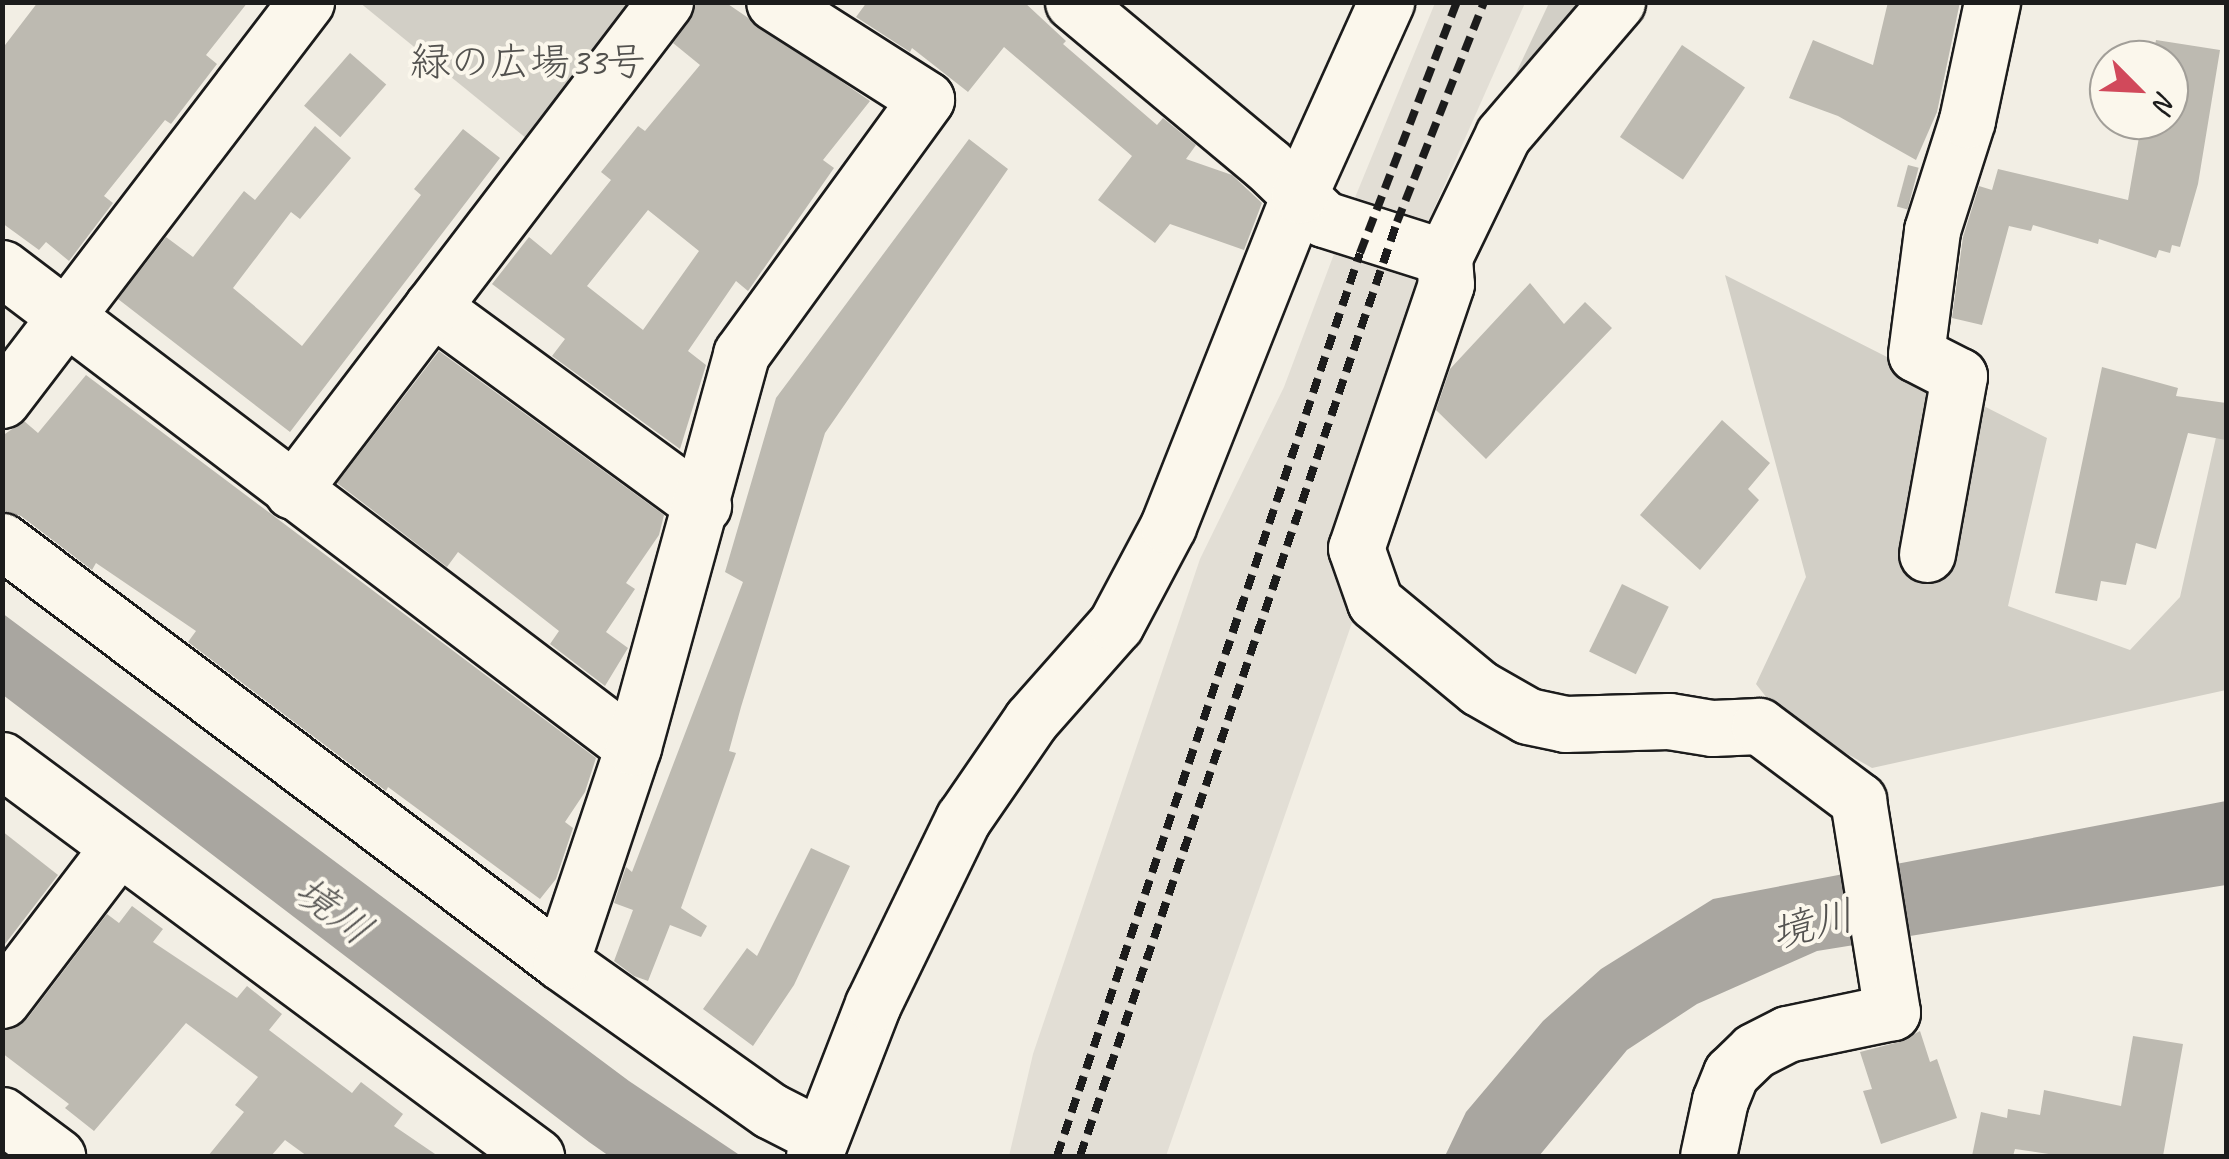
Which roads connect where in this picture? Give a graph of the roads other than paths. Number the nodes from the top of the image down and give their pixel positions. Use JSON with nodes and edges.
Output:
{"nodes":[{"id":1,"x":306,"y":2,"type":"edge"},
{"id":2,"x":665,"y":2,"type":"edge"},
{"id":3,"x":774,"y":2,"type":"edge"},
{"id":4,"x":1073,"y":2,"type":"edge"},
{"id":5,"x":1386,"y":2,"type":"edge"},
{"id":6,"x":1617,"y":2,"type":"edge"},
{"id":7,"x":1992,"y":2,"type":"edge"},
{"id":8,"x":1299,"y":195,"type":"junction"},
{"id":9,"x":1444,"y":258,"type":"junction"},
{"id":10,"x":2,"y":268,"type":"edge"},
{"id":11,"x":432,"y":307,"type":"junction"},
{"id":12,"x":66,"y":317,"type":"junction"},
{"id":13,"x":2,"y":400,"type":"edge"},
{"id":14,"x":292,"y":490,"type":"junction"},
{"id":15,"x":703,"y":505,"type":"junction"},
{"id":16,"x":2,"y":541,"type":"edge"},
{"id":17,"x":1927,"y":554,"type":"dead end"},
{"id":18,"x":633,"y":748,"type":"junction"},
{"id":19,"x":2,"y":760,"type":"edge"},
{"id":20,"x":118,"y":848,"type":"junction"},
{"id":21,"x":561,"y":962,"type":"junction"},
{"id":22,"x":2,"y":1000,"type":"edge"},
{"id":23,"x":2,"y":1115,"type":"edge"},
{"id":24,"x":817,"y":1146,"type":"edge"},
{"id":25,"x":57,"y":1156,"type":"edge"},
{"id":26,"x":536,"y":1156,"type":"edge"},
{"id":27,"x":1708,"y":1156,"type":"edge"}],
"edges":[{"from":1,"to":12,"type":"street"},
{"from":2,"to":11,"type":"street"},
{"from":3,"to":15,"type":"street"},
{"from":4,"to":8,"type":"street"},
{"from":5,"to":8,"type":"street"},
{"from":6,"to":9,"type":"street"},
{"from":7,"to":17,"type":"street"},
{"from":8,"to":9,"type":"street"},
{"from":8,"to":24,"type":"street"},
{"from":9,"to":27,"type":"street"},
{"from":10,"to":12,"type":"street"},
{"from":11,"to":14,"type":"street"},
{"from":11,"to":15,"type":"street"},
{"from":12,"to":13,"type":"street"},
{"from":12,"to":14,"type":"street"},
{"from":14,"to":18,"type":"street"},
{"from":15,"to":18,"type":"street"},
{"from":16,"to":21,"type":"street"},
{"from":18,"to":21,"type":"street"},
{"from":19,"to":20,"type":"street"},
{"from":20,"to":22,"type":"street"},
{"from":20,"to":26,"type":"street"},
{"from":21,"to":24,"type":"street"},
{"from":23,"to":25,"type":"street"}]}
